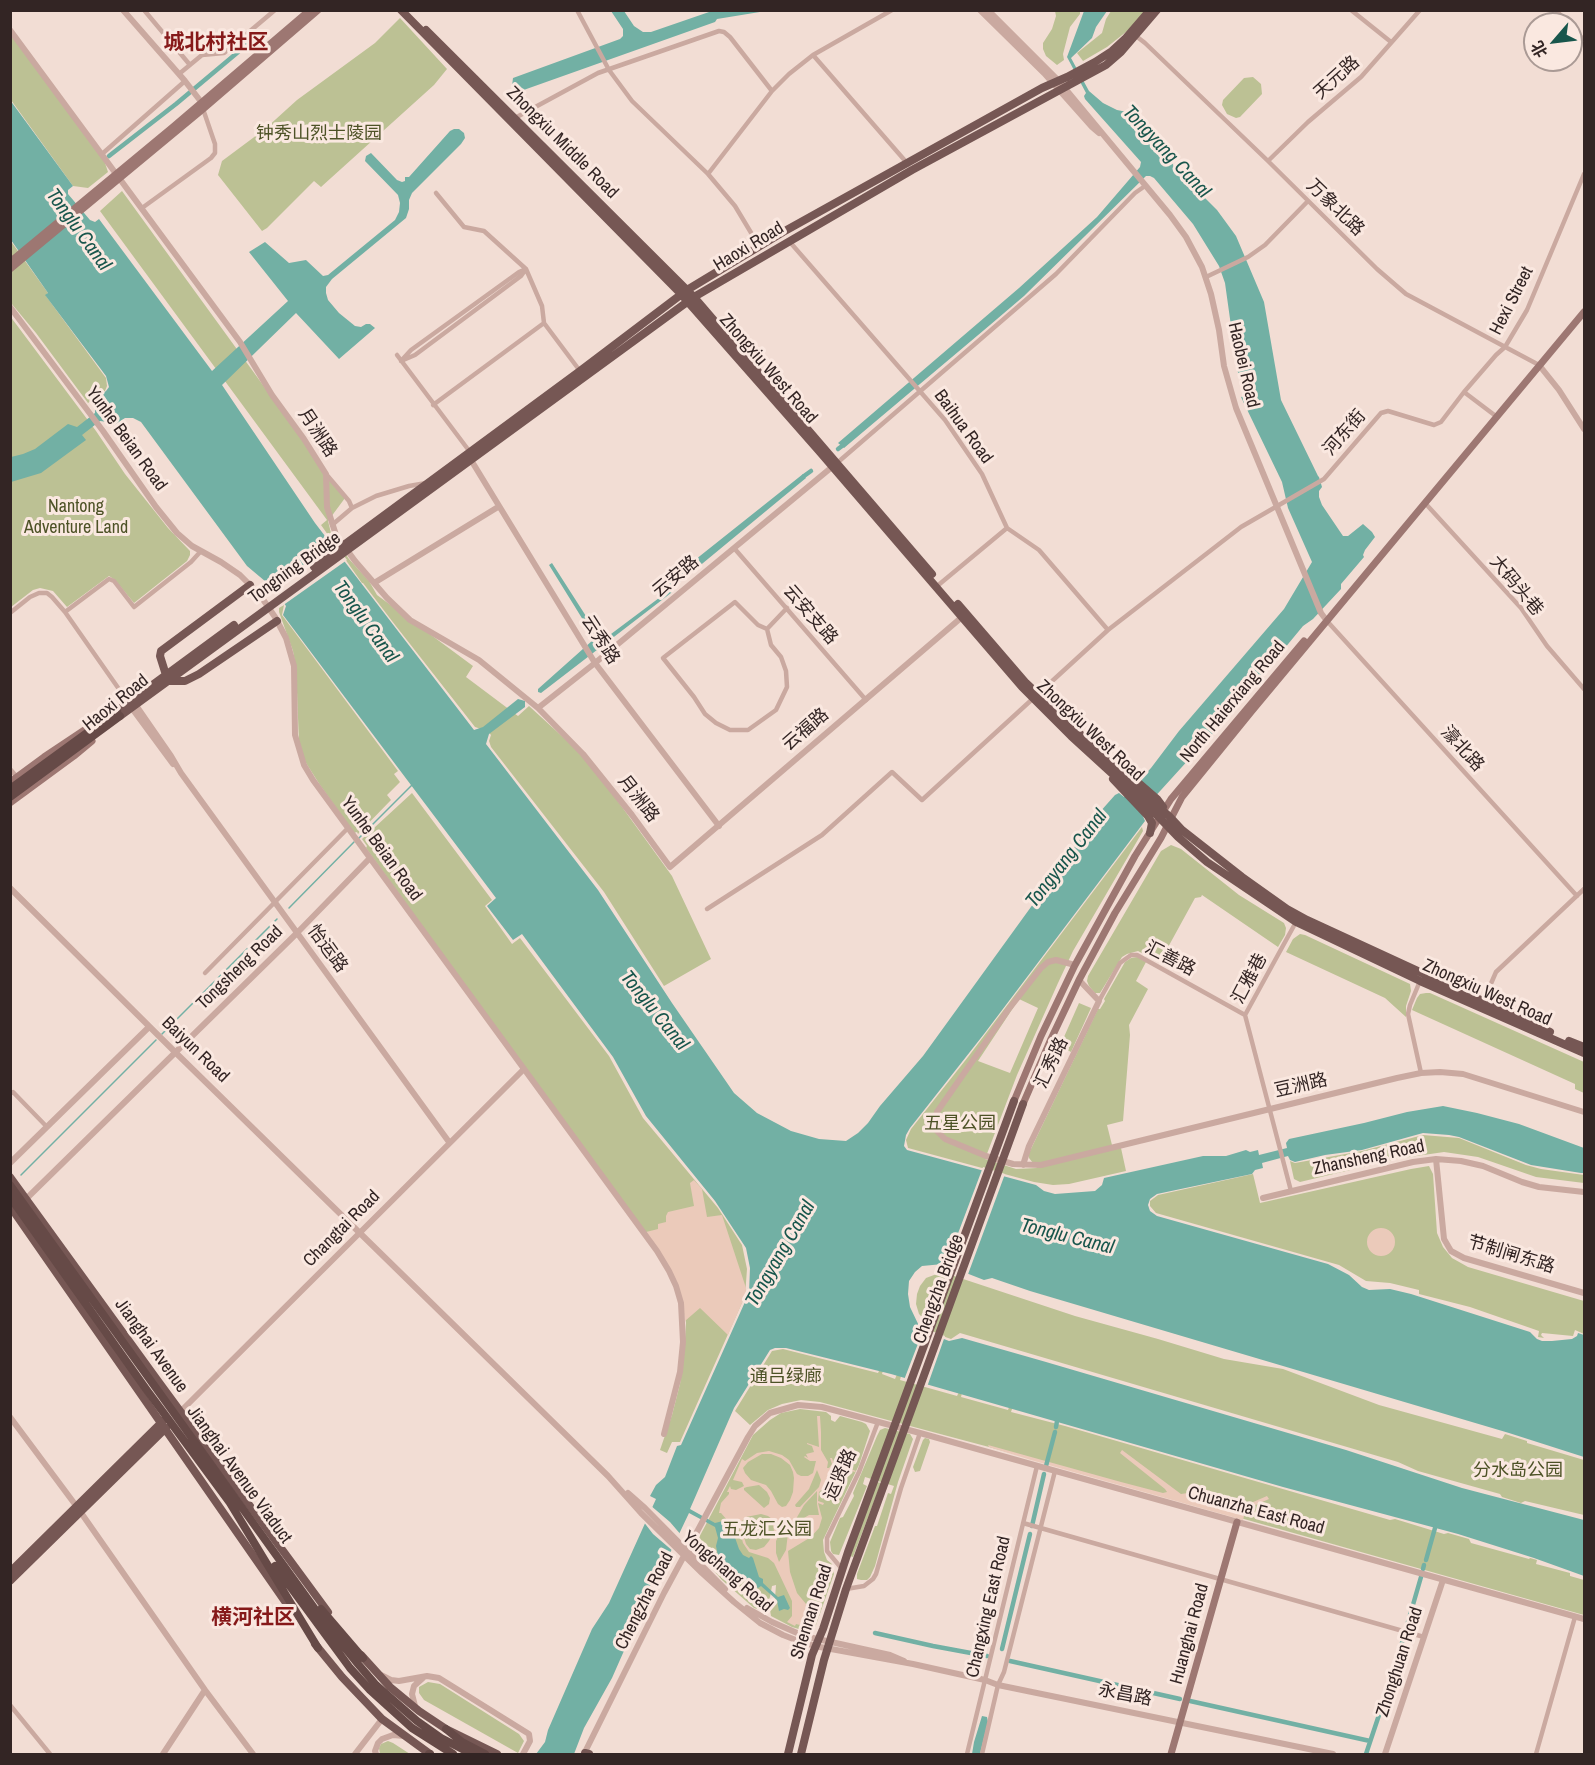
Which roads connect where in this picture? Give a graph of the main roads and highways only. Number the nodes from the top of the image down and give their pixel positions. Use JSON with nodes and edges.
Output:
{"nodes":[{"id":1,"x":310,"y":10,"type":"edge"},
{"id":2,"x":318,"y":10,"type":"edge"},
{"id":3,"x":401,"y":10,"type":"edge"},
{"id":4,"x":408,"y":10,"type":"edge"},
{"id":5,"x":1150,"y":10,"type":"edge"},
{"id":6,"x":1157,"y":10,"type":"edge"},
{"id":7,"x":202,"y":106,"type":"junction"},
{"id":8,"x":175,"y":129,"type":"junction"},
{"id":9,"x":10,"y":262,"type":"edge"},
{"id":10,"x":10,"y":269,"type":"edge"},
{"id":11,"x":684,"y":292,"type":"junction"},
{"id":12,"x":691,"y":300,"type":"junction"},
{"id":13,"x":1584,"y":312,"type":"edge"},
{"id":14,"x":1495,"y":416,"type":"junction"},
{"id":15,"x":470,"y":456,"type":"junction"},
{"id":16,"x":366,"y":532,"type":"junction"},
{"id":17,"x":250,"y":585,"type":"road end"},
{"id":18,"x":938,"y":585,"type":"junction"},
{"id":19,"x":1324,"y":617,"type":"junction"},
{"id":20,"x":277,"y":621,"type":"road end"},
{"id":21,"x":239,"y":625,"type":"joint"},
{"id":22,"x":166,"y":678,"type":"junction"},
{"id":23,"x":1035,"y":696,"type":"junction"},
{"id":24,"x":118,"y":713,"type":"junction"},
{"id":25,"x":14,"y":780,"type":"edge"},
{"id":26,"x":11,"y":796,"type":"edge"},
{"id":27,"x":1149,"y":803,"type":"junction"},
{"id":28,"x":1166,"y":817,"type":"junction"},
{"id":29,"x":1150,"y":833,"type":"junction"},
{"id":30,"x":1482,"y":1004,"type":"junction"},
{"id":31,"x":1584,"y":1047,"type":"edge"},
{"id":32,"x":1584,"y":1053,"type":"edge"},
{"id":33,"x":1014,"y":1101,"type":"joint"},
{"id":34,"x":1023,"y":1104,"type":"joint"},
{"id":35,"x":10,"y":1177,"type":"edge"},
{"id":36,"x":10,"y":1185,"type":"edge"},
{"id":37,"x":10,"y":1197,"type":"edge"},
{"id":38,"x":12,"y":1212,"type":"edge"},
{"id":39,"x":181,"y":1411,"type":"junction"},
{"id":40,"x":162,"y":1426,"type":"junction"},
{"id":41,"x":874,"y":1481,"type":"joint"},
{"id":42,"x":883,"y":1484,"type":"joint"},
{"id":43,"x":233,"y":1503,"type":"junction"},
{"id":44,"x":79,"y":1509,"type":"junction"},
{"id":45,"x":1237,"y":1522,"type":"road end"},
{"id":46,"x":286,"y":1569,"type":"junction"},
{"id":47,"x":10,"y":1572,"type":"edge"},
{"id":48,"x":10,"y":1581,"type":"edge"},
{"id":49,"x":318,"y":1648,"type":"junction"},
{"id":50,"x":363,"y":1658,"type":"junction"},
{"id":51,"x":446,"y":1729,"type":"joint"},
{"id":52,"x":460,"y":1746,"type":"edge"},
{"id":53,"x":430,"y":1754,"type":"edge"},
{"id":54,"x":472,"y":1755,"type":"edge"},
{"id":55,"x":484,"y":1755,"type":"edge"},
{"id":56,"x":497,"y":1755,"type":"edge"},
{"id":57,"x":788,"y":1755,"type":"edge"},
{"id":58,"x":801,"y":1755,"type":"edge"},
{"id":59,"x":1171,"y":1755,"type":"edge"}],
"edges":[{"from":1,"to":7,"type":"main road"},
{"from":2,"to":7,"type":"main road"},
{"from":3,"to":11,"type":"main road","name":"Zhongxiu Middle Road"},
{"from":4,"to":11,"type":"main road","name":"Zhongxiu Middle Road"},
{"from":5,"to":11,"type":"main road","name":"Haoxi Road"},
{"from":6,"to":12,"type":"main road","name":"Haoxi Road"},
{"from":7,"to":8,"type":"main road"},
{"from":8,"to":9,"type":"main road"},
{"from":8,"to":10,"type":"main road"},
{"from":11,"to":12,"type":"main road","name":"Zhongxiu Middle Road"},
{"from":11,"to":15,"type":"main road","name":"Haoxi Road"},
{"from":12,"to":15,"type":"main road","name":"Haoxi Road"},
{"from":12,"to":18,"type":"main road","name":"Zhongxiu West Road"},
{"from":13,"to":14,"type":"main road","name":"North Haierxiang Road"},
{"from":14,"to":19,"type":"main road","name":"North Haierxiang Road"},
{"from":14,"to":19,"type":"main road","name":"North Haierxiang Road"},
{"from":15,"to":16,"type":"main road","name":"Haoxi Road"},
{"from":15,"to":16,"type":"main road","name":"Haoxi Road"},
{"from":16,"to":21,"type":"main road","name":"Tongning Bridge"},
{"from":17,"to":22,"type":"main road"},
{"from":18,"to":23,"type":"main road","name":"Zhongxiu West Road"},
{"from":18,"to":23,"type":"main road","name":"Zhongxiu West Road"},
{"from":19,"to":28,"type":"main road","name":"North Haierxiang Road"},
{"from":19,"to":28,"type":"main road","name":"North Haierxiang Road"},
{"from":20,"to":22,"type":"main road"},
{"from":21,"to":22,"type":"main road","name":"Haoxi Road"},
{"from":22,"to":24,"type":"main road","name":"Haoxi Road"},
{"from":23,"to":27,"type":"main road","name":"Zhongxiu West Road"},
{"from":24,"to":25,"type":"main road","name":"Haoxi Road"},
{"from":24,"to":26,"type":"highway"},
{"from":24,"to":26,"type":"main road","name":"Haoxi Road"},
{"from":27,"to":28,"type":"main road","name":"Zhongxiu West Road"},
{"from":27,"to":29,"type":"main road"},
{"from":28,"to":29,"type":"main road","name":"North Haierxiang Road"},
{"from":28,"to":30,"type":"main road","name":"Zhongxiu West Road"},
{"from":28,"to":30,"type":"main road","name":"Zhongxiu West Road"},
{"from":28,"to":34,"type":"main road","name":"North Haierxiang Road"},
{"from":29,"to":33,"type":"main road","name":"North Haierxiang Road"},
{"from":30,"to":31,"type":"main road","name":"Zhongxiu West Road"},
{"from":30,"to":32,"type":"main road","name":"Zhongxiu West Road"},
{"from":33,"to":41,"type":"main road","name":"Chengzha Bridge"},
{"from":34,"to":42,"type":"main road","name":"Chengzha Bridge"},
{"from":35,"to":39,"type":"main road","name":"Jianghai Avenue"},
{"from":36,"to":43,"type":"highway","name":"Jianghai Avenue Viaduct"},
{"from":37,"to":43,"type":"highway","name":"Jianghai Avenue Viaduct"},
{"from":38,"to":40,"type":"main road","name":"Jianghai Avenue"},
{"from":39,"to":40,"type":"main road","name":"Changtai Road"},
{"from":39,"to":50,"type":"main road","name":"Jianghai Avenue"},
{"from":40,"to":44,"type":"main road","name":"Changtai Road"},
{"from":40,"to":49,"type":"main road","name":"Jianghai Avenue"},
{"from":41,"to":57,"type":"main road","name":"Shennan Road"},
{"from":42,"to":58,"type":"main road","name":"Shennan Road"},
{"from":43,"to":46,"type":"highway","name":"Jianghai Avenue Viaduct"},
{"from":43,"to":49,"type":"highway"},
{"from":43,"to":52,"type":"highway","name":"Jianghai Avenue Viaduct"},
{"from":44,"to":47,"type":"main road","name":"Changtai Road"},
{"from":44,"to":48,"type":"main road","name":"Changtai Road"},
{"from":45,"to":59,"type":"main road","name":"Huanghai Road"},
{"from":46,"to":50,"type":"highway"},
{"from":46,"to":52,"type":"highway","name":"Jianghai Avenue Viaduct"},
{"from":49,"to":53,"type":"main road","name":"Jianghai Avenue"},
{"from":50,"to":51,"type":"main road","name":"Jianghai Avenue"},
{"from":51,"to":52,"type":"highway"},
{"from":52,"to":54,"type":"highway","name":"Jianghai Avenue Viaduct"},
{"from":52,"to":55,"type":"highway"},
{"from":52,"to":56,"type":"main road"}]}
